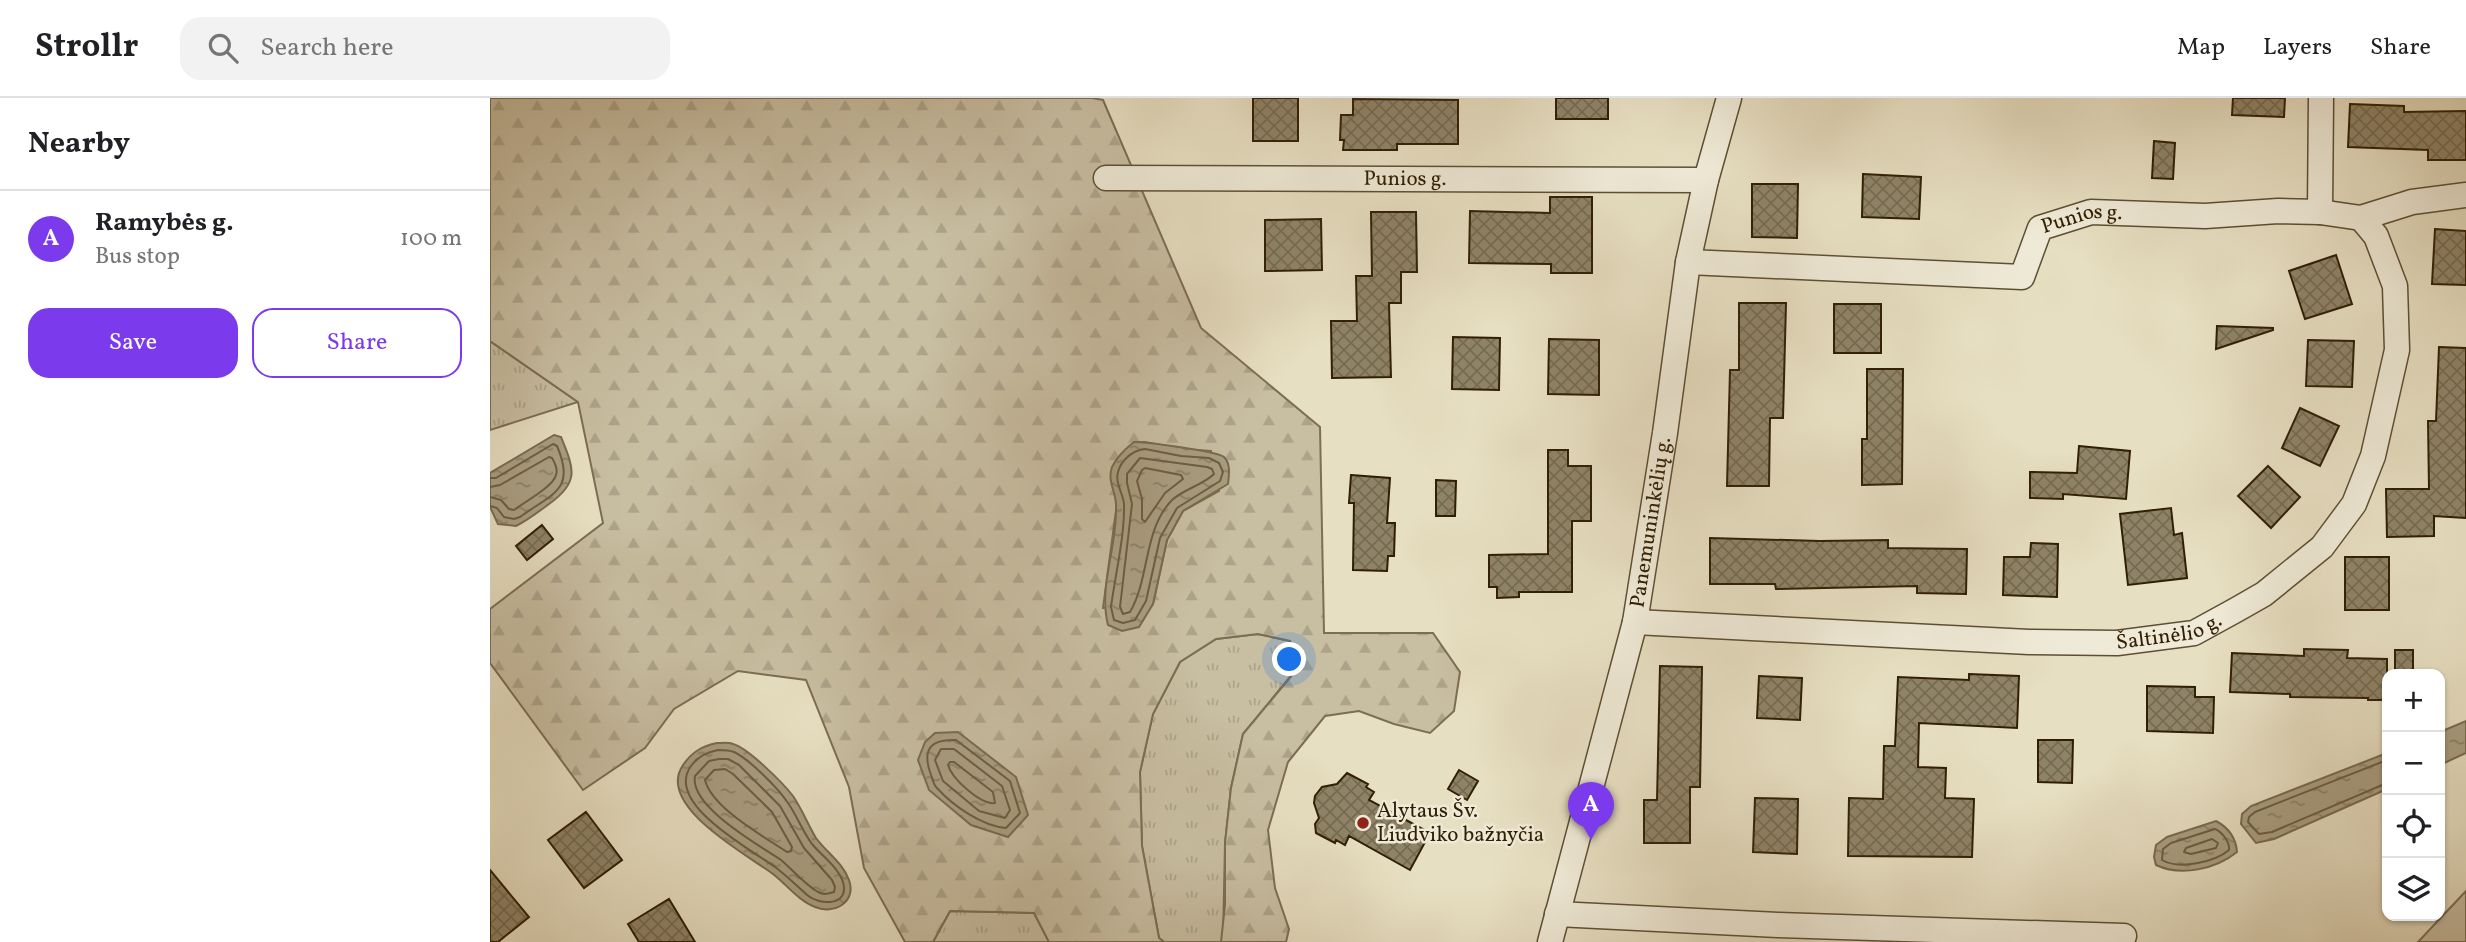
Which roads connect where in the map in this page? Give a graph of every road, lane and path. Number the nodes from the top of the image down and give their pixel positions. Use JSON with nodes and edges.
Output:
{"nodes":[{"id":1,"x":1729,"y":98,"type":"edge"},
{"id":2,"x":2321,"y":98,"type":"edge"},
{"id":3,"x":1106,"y":178,"type":"dead end"},
{"id":4,"x":1706,"y":180,"type":"junction"},
{"id":5,"x":2466,"y":195,"type":"edge"},
{"id":6,"x":2319,"y":212,"type":"junction"},
{"id":7,"x":2361,"y":218,"type":"junction"},
{"id":8,"x":1688,"y":262,"type":"junction"},
{"id":9,"x":1635,"y":622,"type":"junction"},
{"id":10,"x":1557,"y":914,"type":"junction"},
{"id":11,"x":2124,"y":936,"type":"dead end"},
{"id":12,"x":1549,"y":942,"type":"edge"}],
"edges":[{"from":1,"to":4,"type":"street","name":"Panemuninkėlių g."},
{"from":2,"to":6,"type":"street"},
{"from":3,"to":4,"type":"street","name":"Punios g."},
{"from":4,"to":8,"type":"street","name":"Panemuninkėlių g."},
{"from":5,"to":7,"type":"street","name":"Punios g."},
{"from":6,"to":7,"type":"street","name":"Punios g."},
{"from":6,"to":8,"type":"street","name":"Punios g."},
{"from":7,"to":9,"type":"street","name":"Šaltinėlio g."},
{"from":8,"to":9,"type":"street","name":"Panemuninkėlių g."},
{"from":9,"to":10,"type":"street","name":"Panemuninkėlių g."},
{"from":10,"to":11,"type":"street"},
{"from":10,"to":12,"type":"street","name":"Panemuninkėlių g."}]}
